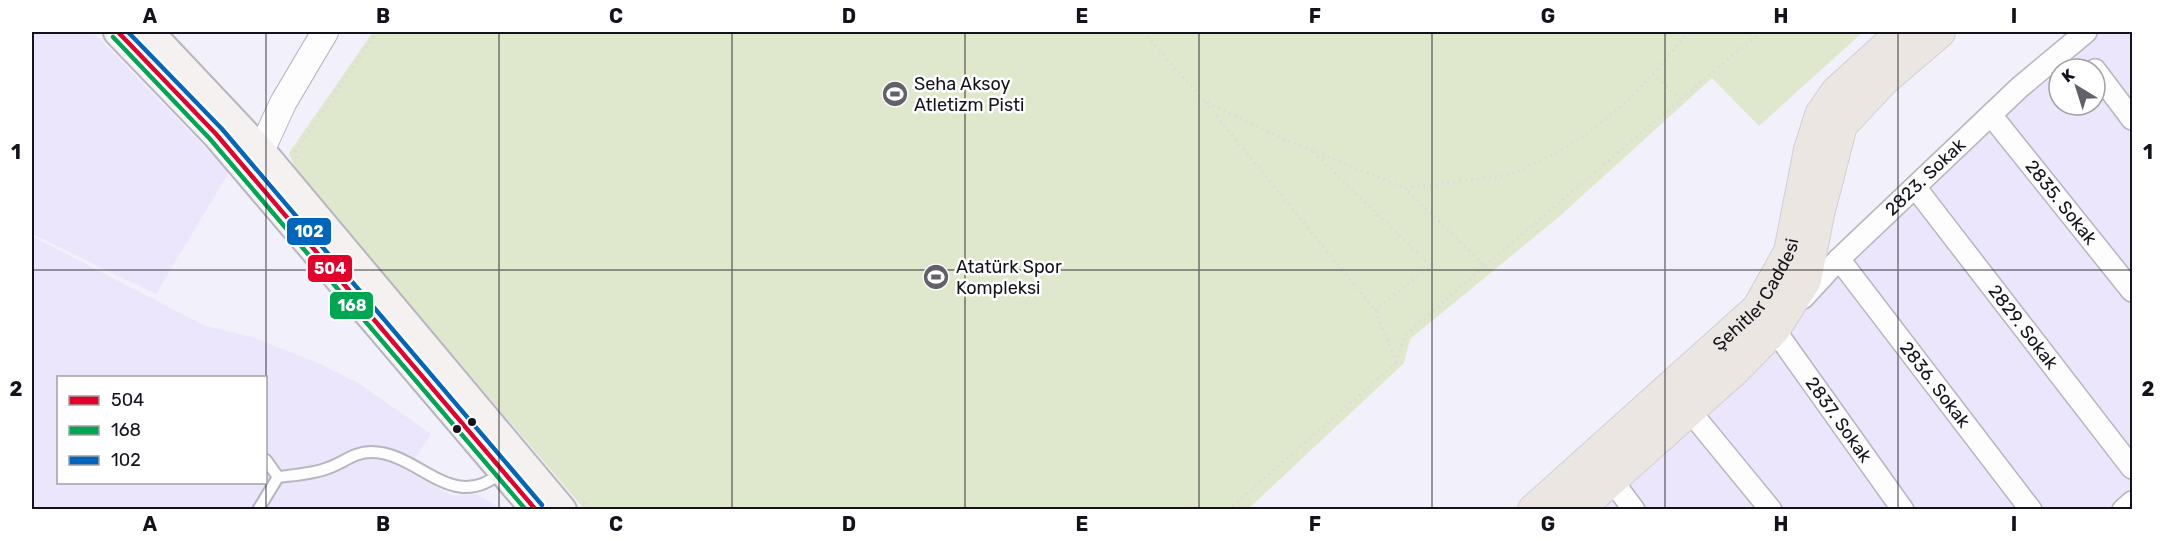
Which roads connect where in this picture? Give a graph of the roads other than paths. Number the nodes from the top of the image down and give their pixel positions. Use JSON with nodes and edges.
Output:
{"nodes":[{"id":1,"x":118,"y":32,"type":"edge"},
{"id":2,"x":150,"y":32,"type":"edge"},
{"id":3,"x":325,"y":32,"type":"edge"},
{"id":4,"x":1903,"y":32,"type":"edge"},
{"id":5,"x":1939,"y":32,"type":"edge"},
{"id":6,"x":2074,"y":35,"type":"edge"},
{"id":7,"x":2087,"y":57,"type":"edge"},
{"id":8,"x":2107,"y":86,"type":"edge"},
{"id":9,"x":1991,"y":115,"type":"junction"},
{"id":10,"x":2133,"y":119,"type":"edge"},
{"id":11,"x":261,"y":151,"type":"junction"},
{"id":12,"x":1915,"y":187,"type":"junction"},
{"id":13,"x":1839,"y":259,"type":"junction"},
{"id":14,"x":2133,"y":291,"type":"edge"},
{"id":15,"x":1774,"y":329,"type":"junction"},
{"id":16,"x":1689,"y":410,"type":"junction"},
{"id":17,"x":267,"y":461,"type":"edge"},
{"id":18,"x":511,"y":465,"type":"junction"},
{"id":19,"x":2133,"y":468,"type":"edge"},
{"id":20,"x":278,"y":477,"type":"junction"},
{"id":21,"x":1611,"y":479,"type":"junction"},
{"id":22,"x":2133,"y":502,"type":"edge"},
{"id":23,"x":572,"y":505,"type":"edge"},
{"id":24,"x":258,"y":510,"type":"edge"},
{"id":25,"x":536,"y":510,"type":"edge"},
{"id":26,"x":1534,"y":510,"type":"edge"},
{"id":27,"x":1577,"y":510,"type":"edge"},
{"id":28,"x":1634,"y":510,"type":"edge"},
{"id":29,"x":1771,"y":510,"type":"edge"},
{"id":30,"x":1903,"y":510,"type":"edge"},
{"id":31,"x":2031,"y":510,"type":"edge"},
{"id":32,"x":2123,"y":510,"type":"edge"}],
"edges":[{"from":1,"to":18,"type":"main road"},
{"from":2,"to":11,"type":"main road"},
{"from":3,"to":11,"type":"street"},
{"from":4,"to":26,"type":"main road","name":"Şehitler Caddesi"},
{"from":5,"to":15,"type":"main road","name":"Şehitler Caddesi"},
{"from":6,"to":7,"type":"street"},
{"from":6,"to":9,"type":"street","name":"2823. Sokak"},
{"from":8,"to":10,"type":"street"},
{"from":9,"to":12,"type":"street","name":"2823. Sokak"},
{"from":9,"to":14,"type":"street","name":"2835. Sokak"},
{"from":11,"to":18,"type":"main road"},
{"from":12,"to":13,"type":"street","name":"2823. Sokak"},
{"from":12,"to":19,"type":"street","name":"2829. Sokak"},
{"from":13,"to":15,"type":"street","name":"2823. Sokak"},
{"from":13,"to":31,"type":"street","name":"2836. Sokak"},
{"from":15,"to":16,"type":"main road","name":"Şehitler Caddesi"},
{"from":15,"to":30,"type":"street","name":"2837. Sokak"},
{"from":16,"to":21,"type":"main road","name":"Şehitler Caddesi"},
{"from":16,"to":29,"type":"street"},
{"from":17,"to":20,"type":"lane"},
{"from":18,"to":20,"type":"lane"},
{"from":18,"to":23,"type":"main road"},
{"from":18,"to":25,"type":"main road"},
{"from":20,"to":24,"type":"lane"},
{"from":21,"to":27,"type":"main road","name":"Şehitler Caddesi"},
{"from":21,"to":28,"type":"street"},
{"from":22,"to":32,"type":"street"}]}
